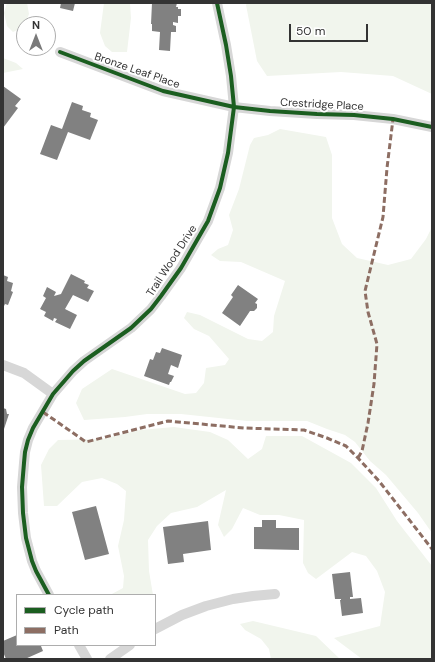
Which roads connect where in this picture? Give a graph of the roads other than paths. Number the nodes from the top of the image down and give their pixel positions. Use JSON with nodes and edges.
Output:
{"nodes":[{"id":1,"x":217,"y":3,"type":"edge"},
{"id":2,"x":60,"y":52,"type":"dead end"},
{"id":3,"x":234,"y":107,"type":"junction"},
{"id":4,"x":432,"y":128,"type":"edge"},
{"id":5,"x":3,"y":365,"type":"edge"},
{"id":6,"x":53,"y":394,"type":"junction"},
{"id":7,"x":49,"y":594,"type":"edge"},
{"id":8,"x":275,"y":594,"type":"dead end"},
{"id":9,"x":156,"y":628,"type":"edge"},
{"id":10,"x":80,"y":646,"type":"edge"},
{"id":11,"x":129,"y":646,"type":"edge"},
{"id":12,"x":87,"y":659,"type":"edge"},
{"id":13,"x":110,"y":659,"type":"edge"}],
"edges":[{"from":1,"to":3,"type":"street","name":"Trail Wood Drive"},
{"from":2,"to":3,"type":"street","name":"Bronze Leaf Place"},
{"from":3,"to":4,"type":"street","name":"Crestridge Place"},
{"from":3,"to":6,"type":"street","name":"Trail Wood Drive"},
{"from":5,"to":6,"type":"street"},
{"from":6,"to":7,"type":"street","name":"Trail Wood Drive"},
{"from":8,"to":9,"type":"street"},
{"from":10,"to":12,"type":"street"},
{"from":11,"to":13,"type":"street"}]}
